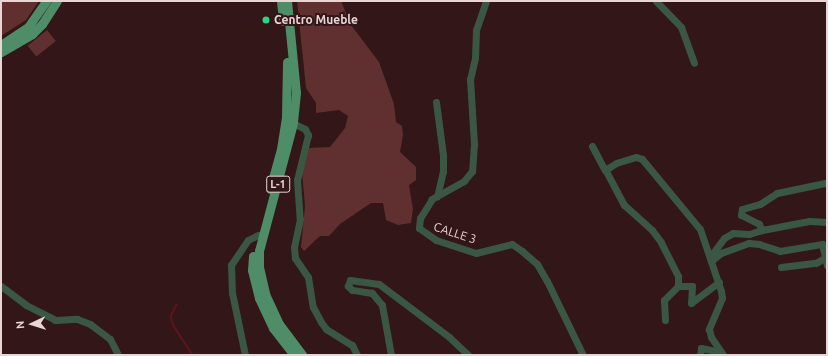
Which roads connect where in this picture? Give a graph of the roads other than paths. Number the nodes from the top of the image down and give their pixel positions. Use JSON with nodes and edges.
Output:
{"nodes":[{"id":1,"x":46,"y":1,"type":"edge"},
{"id":2,"x":57,"y":1,"type":"edge"},
{"id":3,"x":280,"y":1,"type":"edge"},
{"id":4,"x":287,"y":1,"type":"edge"},
{"id":5,"x":486,"y":1,"type":"edge"},
{"id":6,"x":656,"y":1,"type":"edge"},
{"id":7,"x":1,"y":44,"type":"edge"},
{"id":8,"x":1,"y":52,"type":"edge"},
{"id":9,"x":694,"y":63,"type":"dead end"},
{"id":10,"x":436,"y":102,"type":"dead end"},
{"id":11,"x":293,"y":123,"type":"junction"},
{"id":12,"x":592,"y":146,"type":"dead end"},
{"id":13,"x":605,"y":170,"type":"junction"},
{"id":14,"x":825,"y":184,"type":"dead end"},
{"id":15,"x":437,"y":196,"type":"junction"},
{"id":16,"x":827,"y":222,"type":"edge"},
{"id":17,"x":762,"y":230,"type":"junction"},
{"id":18,"x":258,"y":235,"type":"junction"},
{"id":19,"x":712,"y":260,"type":"junction"},
{"id":20,"x":827,"y":261,"type":"edge"},
{"id":21,"x":781,"y":267,"type":"dead end"},
{"id":22,"x":719,"y":282,"type":"junction"},
{"id":23,"x":1,"y":286,"type":"edge"},
{"id":24,"x":678,"y":286,"type":"junction"},
{"id":25,"x":665,"y":320,"type":"dead end"},
{"id":26,"x":722,"y":354,"type":"edge"},
{"id":27,"x":118,"y":355,"type":"edge"},
{"id":28,"x":245,"y":355,"type":"edge"},
{"id":29,"x":294,"y":355,"type":"edge"},
{"id":30,"x":302,"y":355,"type":"edge"},
{"id":31,"x":357,"y":355,"type":"edge"},
{"id":32,"x":391,"y":355,"type":"edge"},
{"id":33,"x":468,"y":355,"type":"edge"},
{"id":34,"x":583,"y":355,"type":"edge"},
{"id":35,"x":700,"y":355,"type":"edge"}],
"edges":[{"from":1,"to":7,"type":"main road"},
{"from":2,"to":8,"type":"main road"},
{"from":3,"to":18,"type":"main road","number":"L-1"},
{"from":4,"to":11,"type":"main road","number":"L-1"},
{"from":5,"to":15,"type":"street","name":"CALLE 3"},
{"from":6,"to":9,"type":"street"},
{"from":10,"to":15,"type":"street"},
{"from":11,"to":30,"type":"main road","number":"L-1"},
{"from":11,"to":31,"type":"street"},
{"from":12,"to":13,"type":"street"},
{"from":13,"to":19,"type":"street"},
{"from":13,"to":24,"type":"street"},
{"from":14,"to":17,"type":"street"},
{"from":15,"to":34,"type":"street","name":"CALLE 3"},
{"from":16,"to":17,"type":"street"},
{"from":17,"to":19,"type":"street"},
{"from":18,"to":28,"type":"street"},
{"from":18,"to":29,"type":"main road","number":"L-1"},
{"from":19,"to":20,"type":"street"},
{"from":19,"to":22,"type":"street"},
{"from":20,"to":21,"type":"street"},
{"from":22,"to":24,"type":"street"},
{"from":22,"to":26,"type":"street"},
{"from":23,"to":27,"type":"street"},
{"from":24,"to":25,"type":"street"},
{"from":26,"to":35,"type":"street"},
{"from":32,"to":33,"type":"street"}]}
